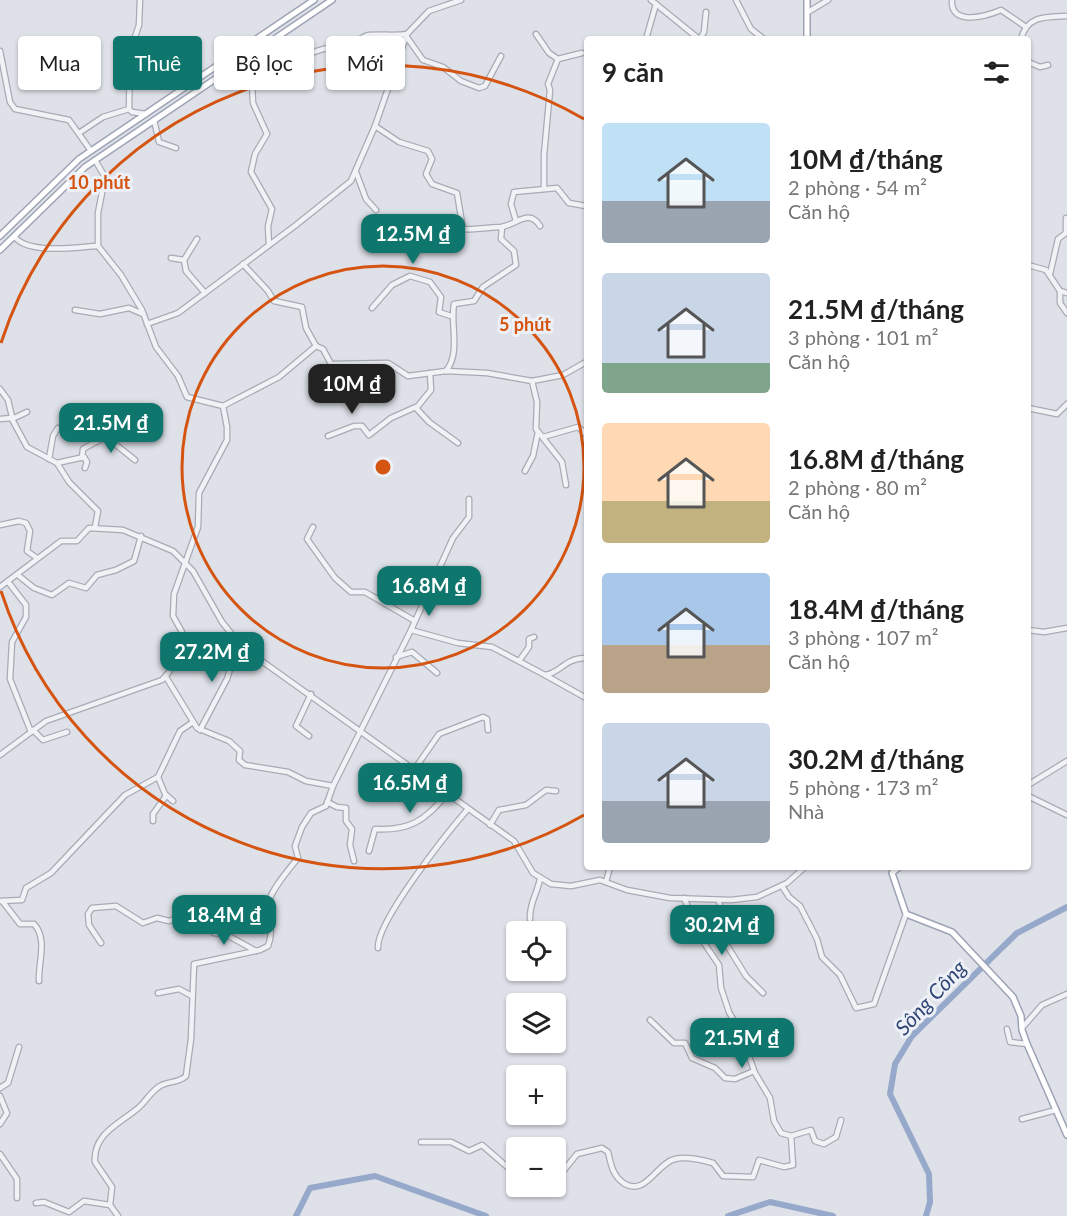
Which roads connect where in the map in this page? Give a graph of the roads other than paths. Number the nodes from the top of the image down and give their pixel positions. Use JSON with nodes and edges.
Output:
{"nodes":[{"id":1,"x":140,"y":0,"type":"edge"},
{"id":2,"x":314,"y":0,"type":"edge"},
{"id":3,"x":332,"y":0,"type":"edge"},
{"id":4,"x":461,"y":0,"type":"edge"},
{"id":5,"x":651,"y":0,"type":"edge"},
{"id":6,"x":736,"y":0,"type":"edge"},
{"id":7,"x":807,"y":0,"type":"edge"},
{"id":8,"x":828,"y":0,"type":"edge"},
{"id":9,"x":952,"y":0,"type":"edge"},
{"id":10,"x":656,"y":4,"type":"junction"},
{"id":11,"x":706,"y":12,"type":"dead end"},
{"id":12,"x":807,"y":12,"type":"junction"},
{"id":13,"x":1067,"y":16,"type":"edge"},
{"id":14,"x":1026,"y":27,"type":"junction"},
{"id":15,"x":536,"y":34,"type":"dead end"},
{"id":16,"x":407,"y":35,"type":"junction"},
{"id":17,"x":279,"y":36,"type":"edge"},
{"id":18,"x":647,"y":36,"type":"edge"},
{"id":19,"x":696,"y":36,"type":"edge"},
{"id":20,"x":702,"y":36,"type":"edge"},
{"id":21,"x":760,"y":36,"type":"edge"},
{"id":22,"x":807,"y":36,"type":"edge"},
{"id":23,"x":1022,"y":36,"type":"edge"},
{"id":24,"x":0,"y":51,"type":"edge"},
{"id":25,"x":314,"y":51,"type":"edge"},
{"id":26,"x":582,"y":53,"type":"dead end"},
{"id":27,"x":501,"y":56,"type":"dead end"},
{"id":28,"x":558,"y":59,"type":"junction"},
{"id":29,"x":1031,"y":63,"type":"edge"},
{"id":30,"x":1048,"y":65,"type":"dead end"},
{"id":31,"x":214,"y":80,"type":"edge"},
{"id":32,"x":252,"y":90,"type":"edge"},
{"id":33,"x":129,"y":109,"type":"junction"},
{"id":34,"x":146,"y":114,"type":"junction"},
{"id":35,"x":154,"y":120,"type":"junction"},
{"id":36,"x":375,"y":126,"type":"junction"},
{"id":37,"x":79,"y":133,"type":"junction"},
{"id":38,"x":176,"y":148,"type":"dead end"},
{"id":39,"x":91,"y":151,"type":"junction"},
{"id":40,"x":95,"y":160,"type":"junction"},
{"id":41,"x":356,"y":172,"type":"junction"},
{"id":42,"x":544,"y":188,"type":"junction"},
{"id":43,"x":584,"y":206,"type":"edge"},
{"id":44,"x":376,"y":210,"type":"dead end"},
{"id":45,"x":1066,"y":218,"type":"edge"},
{"id":46,"x":516,"y":221,"type":"junction"},
{"id":47,"x":502,"y":226,"type":"junction"},
{"id":48,"x":540,"y":226,"type":"dead end"},
{"id":49,"x":3,"y":229,"type":"edge"},
{"id":50,"x":0,"y":236,"type":"edge"},
{"id":51,"x":14,"y":236,"type":"junction"},
{"id":52,"x":197,"y":239,"type":"dead end"},
{"id":53,"x":269,"y":245,"type":"junction"},
{"id":54,"x":98,"y":246,"type":"junction"},
{"id":55,"x":0,"y":250,"type":"edge"},
{"id":56,"x":171,"y":258,"type":"dead end"},
{"id":57,"x":184,"y":260,"type":"junction"},
{"id":58,"x":243,"y":264,"type":"junction"},
{"id":59,"x":1031,"y":266,"type":"edge"},
{"id":60,"x":1050,"y":274,"type":"junction"},
{"id":61,"x":1060,"y":291,"type":"junction"},
{"id":62,"x":205,"y":293,"type":"junction"},
{"id":63,"x":1067,"y":293,"type":"edge"},
{"id":64,"x":372,"y":308,"type":"dead end"},
{"id":65,"x":75,"y":310,"type":"dead end"},
{"id":66,"x":1067,"y":313,"type":"edge"},
{"id":67,"x":144,"y":314,"type":"junction"},
{"id":68,"x":451,"y":316,"type":"junction"},
{"id":69,"x":147,"y":324,"type":"junction"},
{"id":70,"x":316,"y":346,"type":"junction"},
{"id":71,"x":584,"y":363,"type":"edge"},
{"id":72,"x":446,"y":371,"type":"junction"},
{"id":73,"x":430,"y":373,"type":"junction"},
{"id":74,"x":532,"y":381,"type":"junction"},
{"id":75,"x":0,"y":389,"type":"edge"},
{"id":76,"x":1067,"y":404,"type":"edge"},
{"id":77,"x":223,"y":406,"type":"junction"},
{"id":78,"x":416,"y":408,"type":"junction"},
{"id":79,"x":1031,"y":409,"type":"edge"},
{"id":80,"x":27,"y":412,"type":"dead end"},
{"id":81,"x":12,"y":418,"type":"junction"},
{"id":82,"x":0,"y":419,"type":"edge"},
{"id":83,"x":58,"y":428,"type":"dead end"},
{"id":84,"x":538,"y":432,"type":"junction"},
{"id":85,"x":584,"y":433,"type":"edge"},
{"id":86,"x":328,"y":436,"type":"dead end"},
{"id":87,"x":543,"y":437,"type":"junction"},
{"id":88,"x":458,"y":443,"type":"dead end"},
{"id":89,"x":82,"y":458,"type":"junction"},
{"id":90,"x":48,"y":459,"type":"junction"},
{"id":91,"x":135,"y":460,"type":"dead end"},
{"id":92,"x":57,"y":463,"type":"junction"},
{"id":93,"x":85,"y":468,"type":"dead end"},
{"id":94,"x":525,"y":471,"type":"dead end"},
{"id":95,"x":566,"y":485,"type":"dead end"},
{"id":96,"x":469,"y":499,"type":"dead end"},
{"id":97,"x":0,"y":525,"type":"edge"},
{"id":98,"x":95,"y":527,"type":"junction"},
{"id":99,"x":313,"y":527,"type":"dead end"},
{"id":100,"x":141,"y":536,"type":"junction"},
{"id":101,"x":37,"y":558,"type":"junction"},
{"id":102,"x":185,"y":563,"type":"junction"},
{"id":103,"x":19,"y":576,"type":"junction"},
{"id":104,"x":9,"y":583,"type":"junction"},
{"id":105,"x":0,"y":587,"type":"edge"},
{"id":106,"x":415,"y":621,"type":"junction"},
{"id":107,"x":1067,"y":628,"type":"edge"},
{"id":108,"x":411,"y":630,"type":"junction"},
{"id":109,"x":1031,"y":630,"type":"edge"},
{"id":110,"x":534,"y":636,"type":"dead end"},
{"id":111,"x":242,"y":647,"type":"junction"},
{"id":112,"x":396,"y":657,"type":"junction"},
{"id":113,"x":584,"y":658,"type":"edge"},
{"id":114,"x":519,"y":661,"type":"junction"},
{"id":115,"x":437,"y":673,"type":"dead end"},
{"id":116,"x":545,"y":675,"type":"junction"},
{"id":117,"x":166,"y":677,"type":"junction"},
{"id":118,"x":311,"y":694,"type":"junction"},
{"id":119,"x":584,"y":697,"type":"edge"},
{"id":120,"x":193,"y":722,"type":"junction"},
{"id":121,"x":200,"y":730,"type":"junction"},
{"id":122,"x":360,"y":730,"type":"junction"},
{"id":123,"x":488,"y":730,"type":"dead end"},
{"id":124,"x":32,"y":731,"type":"junction"},
{"id":125,"x":67,"y":732,"type":"dead end"},
{"id":126,"x":309,"y":736,"type":"dead end"},
{"id":127,"x":0,"y":755,"type":"edge"},
{"id":128,"x":1067,"y":761,"type":"edge"},
{"id":129,"x":414,"y":770,"type":"junction"},
{"id":130,"x":158,"y":777,"type":"junction"},
{"id":131,"x":1031,"y":782,"type":"edge"},
{"id":132,"x":333,"y":786,"type":"junction"},
{"id":133,"x":556,"y":791,"type":"dead end"},
{"id":134,"x":447,"y":794,"type":"junction"},
{"id":135,"x":166,"y":796,"type":"junction"},
{"id":136,"x":1031,"y":797,"type":"edge"},
{"id":137,"x":174,"y":801,"type":"dead end"},
{"id":138,"x":327,"y":802,"type":"junction"},
{"id":139,"x":467,"y":810,"type":"junction"},
{"id":140,"x":1067,"y":815,"type":"edge"},
{"id":141,"x":153,"y":821,"type":"dead end"},
{"id":142,"x":490,"y":825,"type":"junction"},
{"id":143,"x":369,"y":851,"type":"dead end"},
{"id":144,"x":354,"y":861,"type":"dead end"},
{"id":145,"x":609,"y":870,"type":"edge"},
{"id":146,"x":801,"y":870,"type":"edge"},
{"id":147,"x":890,"y":870,"type":"edge"},
{"id":148,"x":896,"y":870,"type":"edge"},
{"id":149,"x":892,"y":873,"type":"junction"},
{"id":150,"x":540,"y":879,"type":"junction"},
{"id":151,"x":606,"y":882,"type":"junction"},
{"id":152,"x":782,"y":886,"type":"junction"},
{"id":153,"x":684,"y":898,"type":"junction"},
{"id":154,"x":719,"y":900,"type":"junction"},
{"id":155,"x":2,"y":901,"type":"edge"},
{"id":156,"x":906,"y":914,"type":"junction"},
{"id":157,"x":530,"y":919,"type":"dead end"},
{"id":158,"x":101,"y":943,"type":"dead end"},
{"id":159,"x":378,"y":948,"type":"dead end"},
{"id":160,"x":256,"y":951,"type":"junction"},
{"id":161,"x":39,"y":981,"type":"dead end"},
{"id":162,"x":158,"y":993,"type":"dead end"},
{"id":163,"x":763,"y":993,"type":"dead end"},
{"id":164,"x":1067,"y":994,"type":"edge"},
{"id":165,"x":192,"y":996,"type":"junction"},
{"id":166,"x":650,"y":1020,"type":"dead end"},
{"id":167,"x":1022,"y":1028,"type":"junction"},
{"id":168,"x":1007,"y":1029,"type":"dead end"},
{"id":169,"x":1027,"y":1044,"type":"junction"},
{"id":170,"x":19,"y":1047,"type":"dead end"},
{"id":171,"x":754,"y":1071,"type":"junction"},
{"id":172,"x":0,"y":1088,"type":"edge"},
{"id":173,"x":0,"y":1096,"type":"edge"},
{"id":174,"x":1056,"y":1110,"type":"junction"},
{"id":175,"x":1022,"y":1119,"type":"dead end"},
{"id":176,"x":841,"y":1120,"type":"dead end"},
{"id":177,"x":0,"y":1124,"type":"edge"},
{"id":178,"x":1067,"y":1135,"type":"edge"},
{"id":179,"x":791,"y":1136,"type":"junction"},
{"id":180,"x":421,"y":1142,"type":"dead end"},
{"id":181,"x":0,"y":1154,"type":"edge"},
{"id":182,"x":506,"y":1167,"type":"edge"},
{"id":183,"x":566,"y":1169,"type":"edge"},
{"id":184,"x":17,"y":1198,"type":"dead end"},
{"id":185,"x":36,"y":1203,"type":"dead end"},
{"id":186,"x":110,"y":1205,"type":"junction"},
{"id":187,"x":118,"y":1216,"type":"edge"}],
"edges":[{"from":1,"to":33,"type":"street"},
{"from":2,"to":34,"type":"main road"},
{"from":3,"to":17,"type":"main road"},
{"from":4,"to":16,"type":"street"},
{"from":5,"to":10,"type":"street"},
{"from":6,"to":21,"type":"street"},
{"from":7,"to":12,"type":"main road"},
{"from":8,"to":12,"type":"street"},
{"from":9,"to":14,"type":"street"},
{"from":10,"to":18,"type":"street"},
{"from":10,"to":19,"type":"street"},
{"from":11,"to":20,"type":"street"},
{"from":12,"to":22,"type":"main road"},
{"from":13,"to":14,"type":"street"},
{"from":14,"to":23,"type":"street"},
{"from":15,"to":28,"type":"street"},
{"from":16,"to":25,"type":"street"},
{"from":16,"to":27,"type":"street"},
{"from":16,"to":36,"type":"street"},
{"from":24,"to":37,"type":"street"},
{"from":26,"to":28,"type":"street"},
{"from":28,"to":42,"type":"street"},
{"from":29,"to":30,"type":"street"},
{"from":31,"to":35,"type":"main road"},
{"from":32,"to":53,"type":"street"},
{"from":33,"to":34,"type":"street"},
{"from":33,"to":37,"type":"street"},
{"from":34,"to":39,"type":"main road"},
{"from":35,"to":38,"type":"street"},
{"from":35,"to":40,"type":"main road"},
{"from":36,"to":41,"type":"street"},
{"from":36,"to":47,"type":"street"},
{"from":37,"to":39,"type":"street"},
{"from":39,"to":49,"type":"main road"},
{"from":40,"to":51,"type":"main road"},
{"from":40,"to":54,"type":"street"},
{"from":41,"to":44,"type":"street"},
{"from":41,"to":53,"type":"street"},
{"from":42,"to":43,"type":"street"},
{"from":42,"to":46,"type":"street"},
{"from":45,"to":60,"type":"street"},
{"from":46,"to":47,"type":"street"},
{"from":46,"to":48,"type":"street"},
{"from":47,"to":68,"type":"street"},
{"from":49,"to":50,"type":"main road"},
{"from":51,"to":54,"type":"street"},
{"from":51,"to":55,"type":"main road"},
{"from":52,"to":57,"type":"street"},
{"from":53,"to":58,"type":"street"},
{"from":54,"to":67,"type":"street"},
{"from":56,"to":57,"type":"street"},
{"from":57,"to":62,"type":"street"},
{"from":58,"to":62,"type":"street"},
{"from":58,"to":70,"type":"street"},
{"from":59,"to":60,"type":"street"},
{"from":60,"to":61,"type":"street"},
{"from":61,"to":63,"type":"street"},
{"from":61,"to":66,"type":"street"},
{"from":62,"to":69,"type":"street"},
{"from":64,"to":68,"type":"street"},
{"from":65,"to":67,"type":"street"},
{"from":67,"to":69,"type":"street"},
{"from":68,"to":72,"type":"street"},
{"from":69,"to":77,"type":"street"},
{"from":70,"to":73,"type":"street"},
{"from":70,"to":77,"type":"street"},
{"from":71,"to":74,"type":"street"},
{"from":72,"to":73,"type":"street"},
{"from":72,"to":74,"type":"street"},
{"from":73,"to":78,"type":"street"},
{"from":74,"to":84,"type":"street"},
{"from":75,"to":81,"type":"street"},
{"from":76,"to":79,"type":"street"},
{"from":77,"to":102,"type":"street"},
{"from":78,"to":86,"type":"street"},
{"from":78,"to":88,"type":"street"},
{"from":80,"to":81,"type":"street"},
{"from":81,"to":82,"type":"street"},
{"from":81,"to":90,"type":"street"},
{"from":83,"to":90,"type":"street"},
{"from":84,"to":87,"type":"street"},
{"from":84,"to":94,"type":"street"},
{"from":85,"to":87,"type":"street"},
{"from":87,"to":95,"type":"street"},
{"from":89,"to":91,"type":"street"},
{"from":89,"to":92,"type":"street"},
{"from":89,"to":93,"type":"street"},
{"from":90,"to":92,"type":"street"},
{"from":92,"to":98,"type":"street"},
{"from":96,"to":106,"type":"street"},
{"from":97,"to":101,"type":"street"},
{"from":98,"to":100,"type":"street"},
{"from":98,"to":101,"type":"street"},
{"from":99,"to":106,"type":"street"},
{"from":100,"to":102,"type":"street"},
{"from":100,"to":103,"type":"street"},
{"from":101,"to":103,"type":"street"},
{"from":102,"to":111,"type":"street"},
{"from":102,"to":117,"type":"street"},
{"from":103,"to":104,"type":"street"},
{"from":104,"to":105,"type":"street"},
{"from":104,"to":124,"type":"street"},
{"from":106,"to":108,"type":"street"},
{"from":107,"to":109,"type":"street"},
{"from":108,"to":112,"type":"street"},
{"from":108,"to":114,"type":"street"},
{"from":110,"to":114,"type":"street"},
{"from":111,"to":118,"type":"street"},
{"from":111,"to":121,"type":"street"},
{"from":112,"to":115,"type":"street"},
{"from":112,"to":122,"type":"street"},
{"from":113,"to":116,"type":"street"},
{"from":114,"to":116,"type":"street"},
{"from":116,"to":119,"type":"street"},
{"from":117,"to":120,"type":"street"},
{"from":117,"to":124,"type":"street"},
{"from":118,"to":122,"type":"street"},
{"from":118,"to":126,"type":"street"},
{"from":120,"to":121,"type":"street"},
{"from":120,"to":130,"type":"street"},
{"from":121,"to":132,"type":"street"},
{"from":122,"to":129,"type":"street"},
{"from":122,"to":132,"type":"street"},
{"from":123,"to":129,"type":"street"},
{"from":124,"to":125,"type":"street"},
{"from":124,"to":127,"type":"street"},
{"from":128,"to":131,"type":"street"},
{"from":129,"to":134,"type":"street"},
{"from":130,"to":135,"type":"street"},
{"from":130,"to":155,"type":"street"},
{"from":132,"to":138,"type":"street"},
{"from":133,"to":142,"type":"street"},
{"from":134,"to":139,"type":"street"},
{"from":134,"to":143,"type":"street"},
{"from":135,"to":137,"type":"street"},
{"from":135,"to":141,"type":"street"},
{"from":136,"to":140,"type":"street"},
{"from":138,"to":144,"type":"street"},
{"from":138,"to":160,"type":"street"},
{"from":139,"to":142,"type":"street"},
{"from":139,"to":159,"type":"street"},
{"from":142,"to":150,"type":"street"},
{"from":145,"to":151,"type":"street"},
{"from":146,"to":152,"type":"street"},
{"from":147,"to":149,"type":"street"},
{"from":148,"to":149,"type":"main road"},
{"from":149,"to":156,"type":"main road"},
{"from":150,"to":151,"type":"street"},
{"from":150,"to":157,"type":"street"},
{"from":151,"to":153,"type":"street"},
{"from":152,"to":154,"type":"street"},
{"from":152,"to":156,"type":"street"},
{"from":153,"to":154,"type":"street"},
{"from":153,"to":171,"type":"street"},
{"from":154,"to":163,"type":"street"},
{"from":155,"to":161,"type":"street"},
{"from":156,"to":167,"type":"main road"},
{"from":158,"to":160,"type":"street"},
{"from":160,"to":165,"type":"street"},
{"from":162,"to":165,"type":"street"},
{"from":164,"to":167,"type":"street"},
{"from":165,"to":186,"type":"street"},
{"from":166,"to":171,"type":"street"},
{"from":167,"to":169,"type":"main road"},
{"from":168,"to":169,"type":"street"},
{"from":169,"to":174,"type":"main road"},
{"from":170,"to":172,"type":"street"},
{"from":171,"to":179,"type":"street"},
{"from":173,"to":177,"type":"street"},
{"from":174,"to":175,"type":"street"},
{"from":174,"to":178,"type":"main road"},
{"from":176,"to":179,"type":"street"},
{"from":179,"to":183,"type":"street"},
{"from":180,"to":182,"type":"street"},
{"from":181,"to":184,"type":"street"},
{"from":185,"to":186,"type":"street"},
{"from":186,"to":187,"type":"street"}]}
